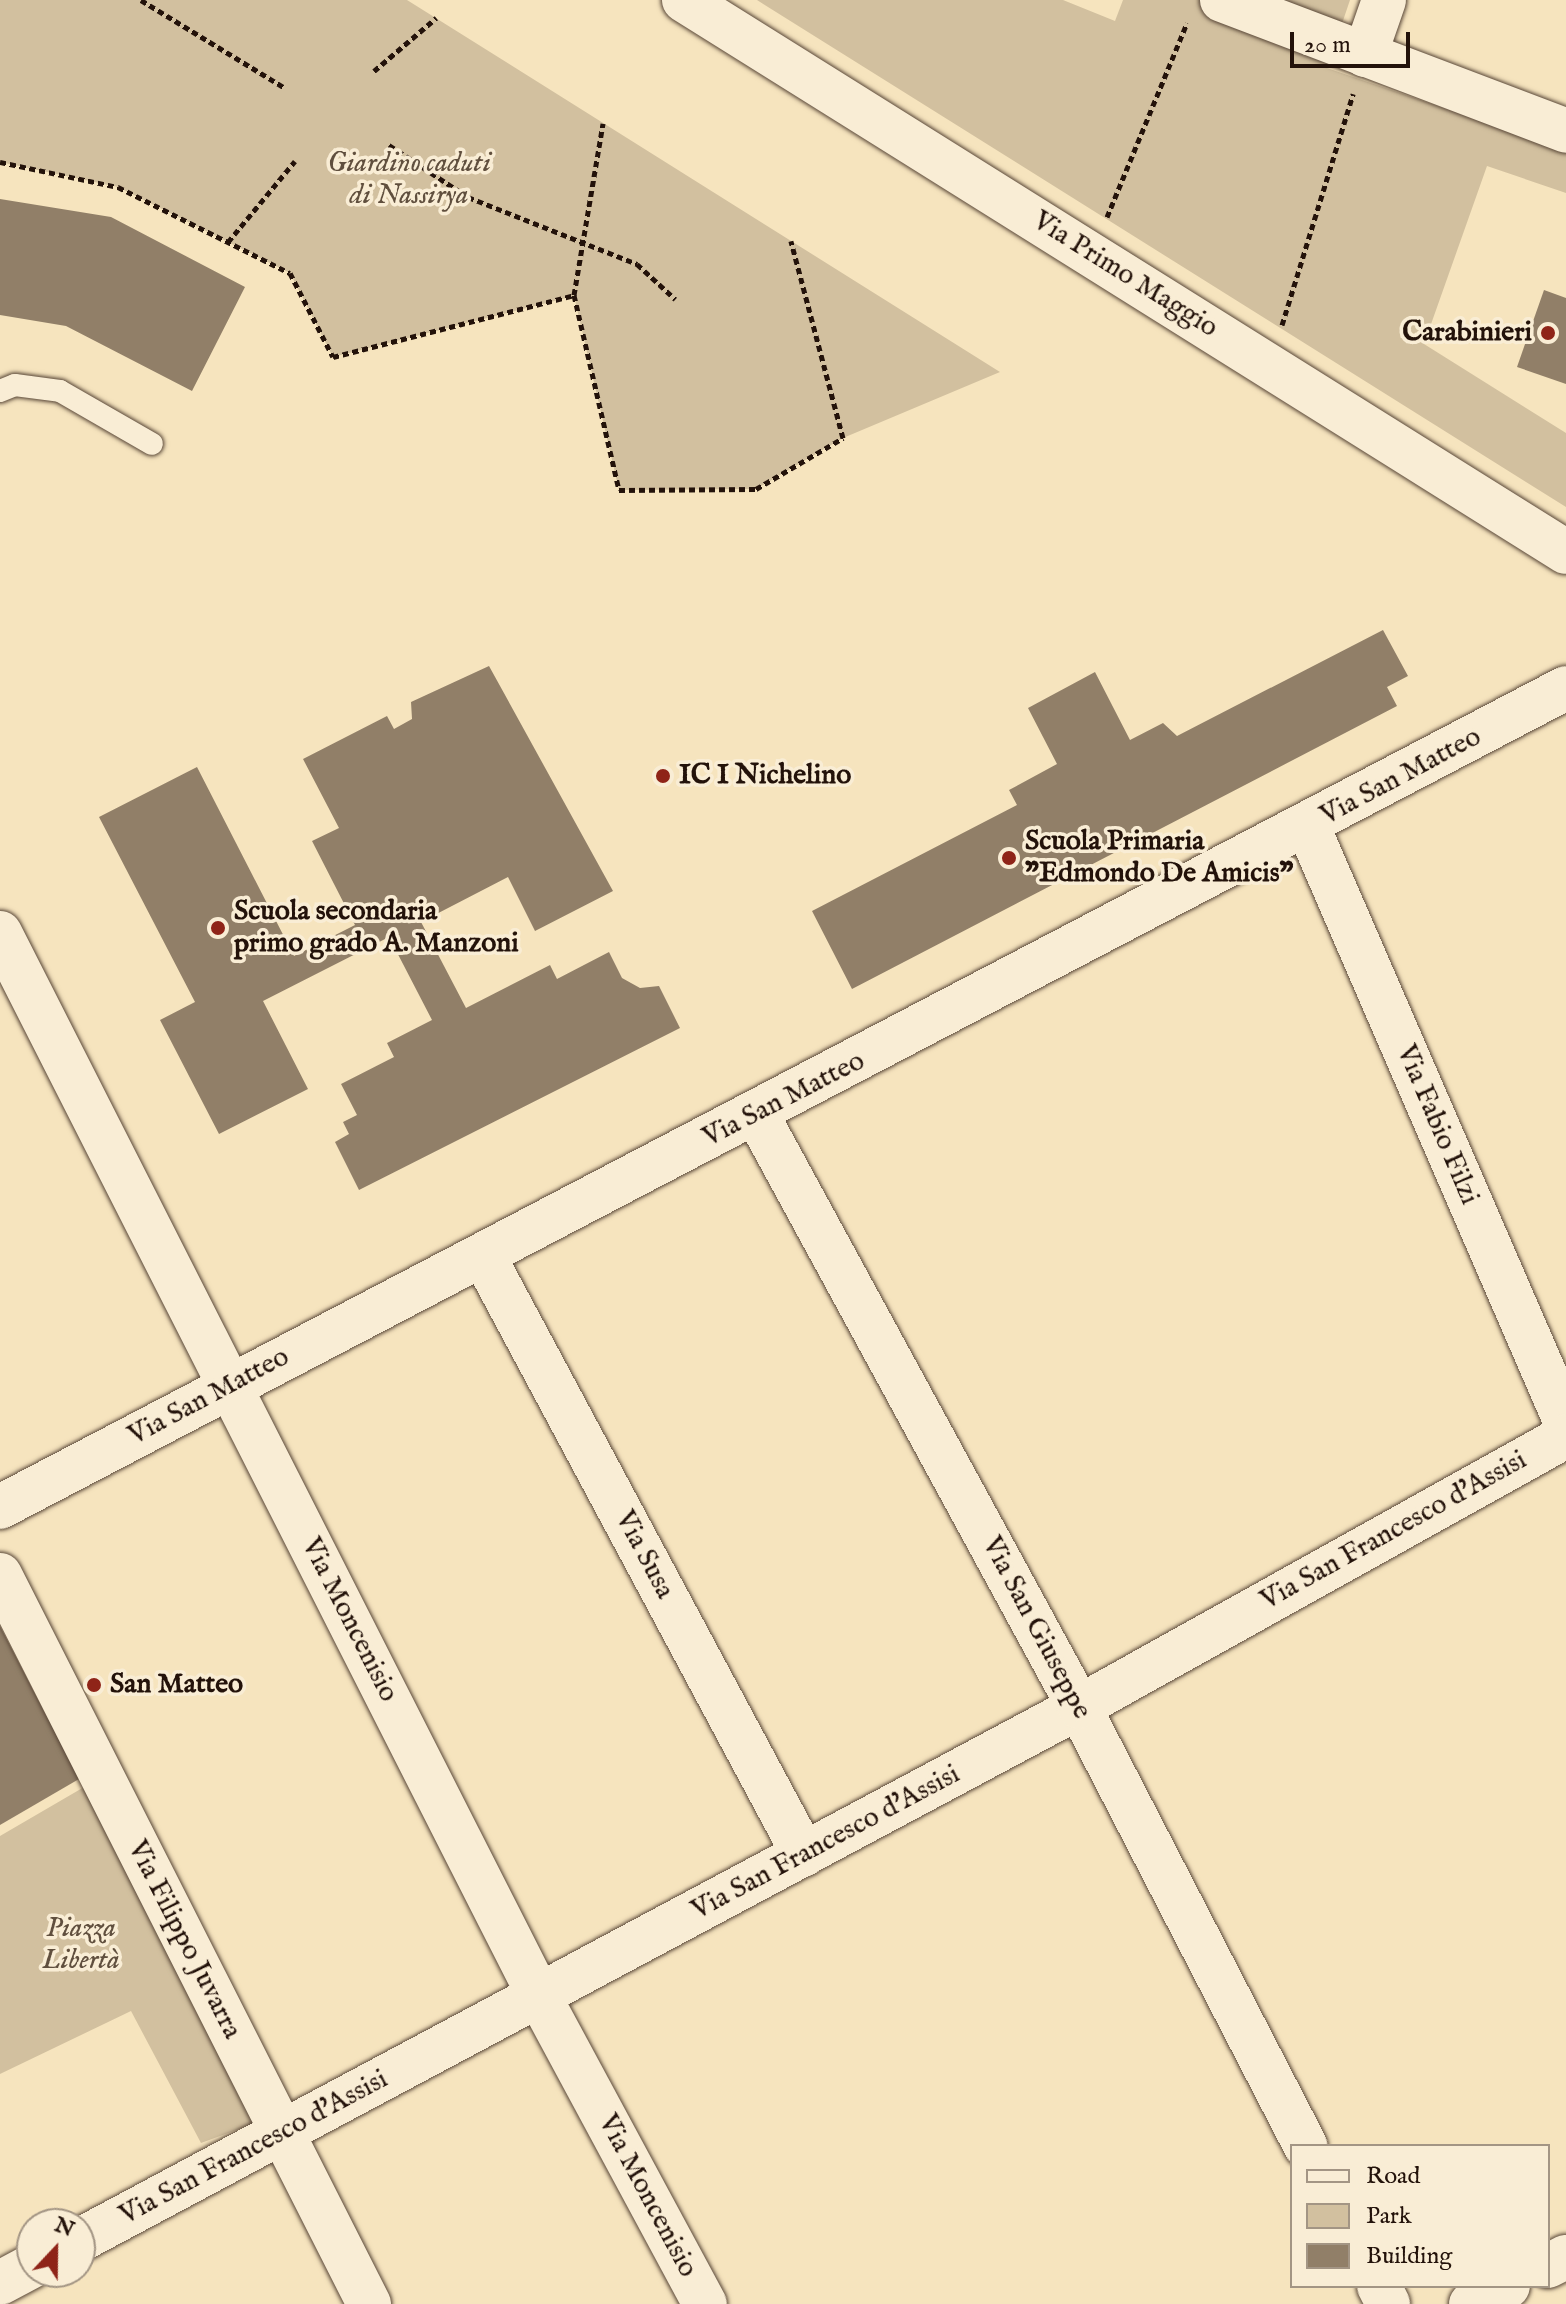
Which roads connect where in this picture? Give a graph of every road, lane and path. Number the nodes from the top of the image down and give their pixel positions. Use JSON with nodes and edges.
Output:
{"nodes":[{"id":1,"x":141,"y":0,"type":"edge"},
{"id":2,"x":684,"y":0,"type":"edge"},
{"id":3,"x":1384,"y":0,"type":"edge"},
{"id":4,"x":1206,"y":7,"type":"edge"},
{"id":5,"x":436,"y":18,"type":"dead end"},
{"id":6,"x":1365,"y":55,"type":"junction"},
{"id":7,"x":374,"y":71,"type":"dead end"},
{"id":8,"x":285,"y":88,"type":"dead end"},
{"id":9,"x":603,"y":123,"type":"dead end"},
{"id":10,"x":1566,"y":131,"type":"edge"},
{"id":11,"x":389,"y":145,"type":"dead end"},
{"id":12,"x":295,"y":161,"type":"dead end"},
{"id":13,"x":0,"y":162,"type":"edge"},
{"id":14,"x":1099,"y":235,"type":"dead end"},
{"id":15,"x":581,"y":236,"type":"junction"},
{"id":16,"x":791,"y":241,"type":"dead end"},
{"id":17,"x":228,"y":242,"type":"junction"},
{"id":18,"x":574,"y":295,"type":"junction"},
{"id":19,"x":675,"y":299,"type":"dead end"},
{"id":20,"x":1270,"y":366,"type":"junction"},
{"id":21,"x":0,"y":391,"type":"edge"},
{"id":22,"x":152,"y":444,"type":"dead end"},
{"id":23,"x":1566,"y":552,"type":"edge"},
{"id":24,"x":1566,"y":688,"type":"edge"},
{"id":25,"x":1308,"y":827,"type":"junction"},
{"id":26,"x":0,"y":933,"type":"edge"},
{"id":27,"x":757,"y":1115,"type":"junction"},
{"id":28,"x":483,"y":1255,"type":"junction"},
{"id":29,"x":230,"y":1385,"type":"junction"},
{"id":30,"x":1566,"y":1423,"type":"edge"},
{"id":31,"x":1566,"y":1436,"type":"edge"},
{"id":32,"x":0,"y":1507,"type":"edge"},
{"id":33,"x":0,"y":1575,"type":"edge"},
{"id":34,"x":1079,"y":1707,"type":"junction"},
{"id":35,"x":804,"y":1855,"type":"junction"},
{"id":36,"x":539,"y":1996,"type":"junction"},
{"id":37,"x":282,"y":2133,"type":"junction"},
{"id":38,"x":1305,"y":2144,"type":"edge"},
{"id":39,"x":96,"y":2232,"type":"edge"},
{"id":40,"x":1503,"y":2288,"type":"edge"},
{"id":41,"x":369,"y":2304,"type":"edge"},
{"id":42,"x":705,"y":2304,"type":"edge"},
{"id":43,"x":1471,"y":2304,"type":"edge"}],
"edges":[{"from":1,"to":8,"type":"path"},
{"from":2,"to":20,"type":"street","name":"Via Primo Maggio"},
{"from":3,"to":6,"type":"street"},
{"from":4,"to":6,"type":"street"},
{"from":4,"to":14,"type":"path"},
{"from":5,"to":7,"type":"path"},
{"from":6,"to":10,"type":"street"},
{"from":6,"to":20,"type":"path"},
{"from":9,"to":15,"type":"path"},
{"from":11,"to":15,"type":"path"},
{"from":12,"to":17,"type":"path"},
{"from":13,"to":17,"type":"path"},
{"from":15,"to":18,"type":"path"},
{"from":15,"to":19,"type":"path"},
{"from":16,"to":18,"type":"path"},
{"from":17,"to":18,"type":"path"},
{"from":20,"to":23,"type":"street","name":"Via Primo Maggio"},
{"from":21,"to":22,"type":"lane"},
{"from":24,"to":25,"type":"street","name":"Via San Matteo"},
{"from":25,"to":27,"type":"street","name":"Via San Matteo"},
{"from":25,"to":30,"type":"street","name":"Via Fabio Filzi"},
{"from":26,"to":29,"type":"street","name":"Via Moncenisio"},
{"from":27,"to":28,"type":"street","name":"Via San Matteo"},
{"from":27,"to":34,"type":"street","name":"Via San Giuseppe"},
{"from":28,"to":29,"type":"street","name":"Via San Matteo"},
{"from":28,"to":35,"type":"street","name":"Via Susa"},
{"from":29,"to":32,"type":"street","name":"Via San Matteo"},
{"from":29,"to":36,"type":"street","name":"Via Moncenisio"},
{"from":31,"to":34,"type":"street","name":"Via San Francesco d'Assisi"},
{"from":33,"to":37,"type":"street","name":"Via Filippo Juvarra"},
{"from":34,"to":35,"type":"street","name":"Via San Francesco d'Assisi"},
{"from":34,"to":38,"type":"street","name":"Via San Giuseppe"},
{"from":35,"to":36,"type":"street","name":"Via San Francesco d'Assisi"},
{"from":36,"to":37,"type":"street","name":"Via San Francesco d'Assisi"},
{"from":36,"to":42,"type":"street","name":"Via Moncenisio"},
{"from":37,"to":39,"type":"street","name":"Via San Francesco d'Assisi"},
{"from":37,"to":41,"type":"street","name":"Via Filippo Juvarra"},
{"from":40,"to":43,"type":"street"}]}
